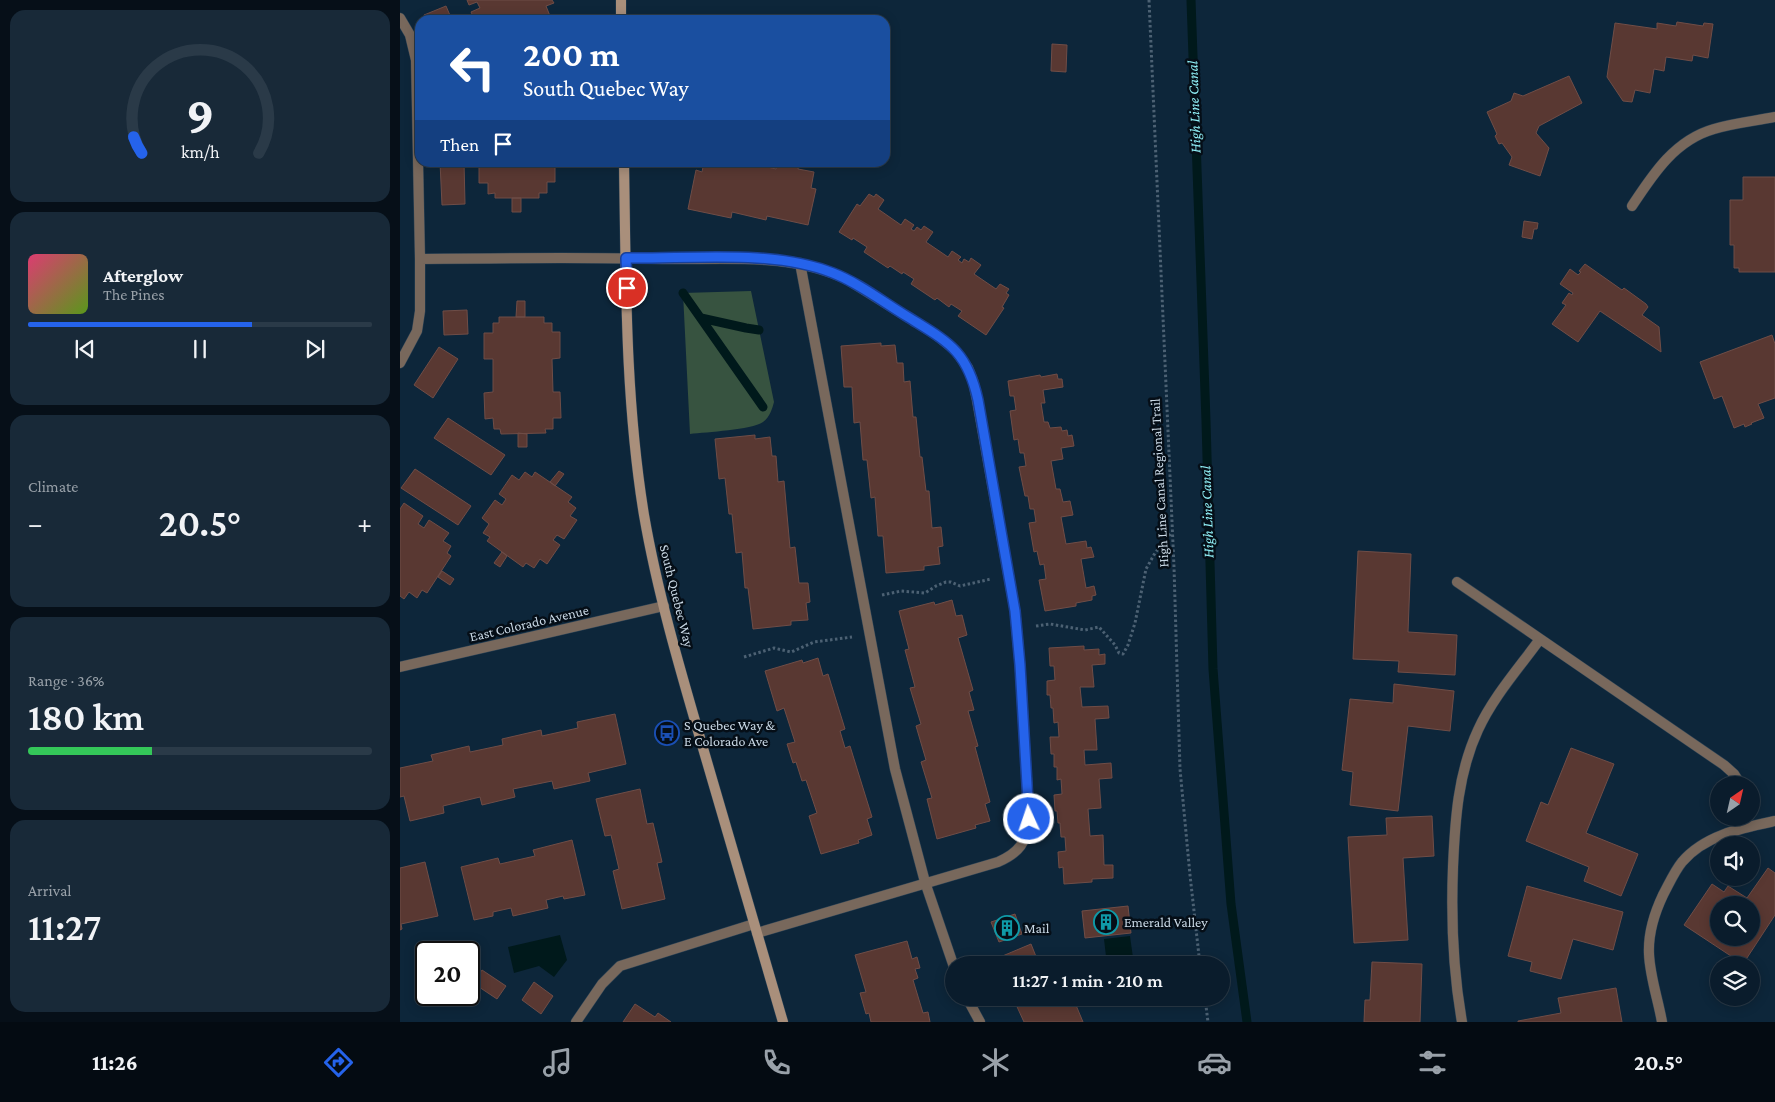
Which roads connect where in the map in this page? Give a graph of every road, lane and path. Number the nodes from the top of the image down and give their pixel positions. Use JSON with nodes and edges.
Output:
{"nodes":[{"id":1,"x":621,"y":0,"type":"edge"},
{"id":2,"x":1149,"y":0,"type":"edge"},
{"id":3,"x":621,"y":15,"type":"edge"},
{"id":4,"x":400,"y":18,"type":"edge"},
{"id":5,"x":415,"y":56,"type":"edge"},
{"id":6,"x":1775,"y":117,"type":"edge"},
{"id":7,"x":418,"y":167,"type":"edge"},
{"id":8,"x":624,"y":167,"type":"edge"},
{"id":9,"x":1632,"y":206,"type":"dead end"},
{"id":10,"x":626,"y":258,"type":"junction"},
{"id":11,"x":420,"y":259,"type":"junction"},
{"id":12,"x":800,"y":263,"type":"junction"},
{"id":13,"x":400,"y":363,"type":"edge"},
{"id":14,"x":1172,"y":532,"type":"junction"},
{"id":15,"x":1009,"y":575,"type":"junction"},
{"id":16,"x":1457,"y":582,"type":"dead end"},
{"id":17,"x":863,"y":598,"type":"junction"},
{"id":18,"x":664,"y":606,"type":"junction"},
{"id":19,"x":1017,"y":629,"type":"junction"},
{"id":20,"x":870,"y":634,"type":"junction"},
{"id":21,"x":1540,"y":639,"type":"junction"},
{"id":22,"x":744,"y":657,"type":"dead end"},
{"id":23,"x":400,"y":667,"type":"edge"},
{"id":24,"x":1735,"y":776,"type":"edge"},
{"id":25,"x":1775,"y":821,"type":"edge"},
{"id":26,"x":1760,"y":822,"type":"edge"},
{"id":27,"x":1741,"y":826,"type":"edge"},
{"id":28,"x":925,"y":882,"type":"junction"},
{"id":29,"x":755,"y":928,"type":"junction"},
{"id":30,"x":950,"y":956,"type":"edge"},
{"id":31,"x":1199,"y":956,"type":"edge"},
{"id":32,"x":971,"y":1006,"type":"edge"},
{"id":33,"x":1206,"y":1006,"type":"edge"},
{"id":34,"x":576,"y":1022,"type":"edge"},
{"id":35,"x":783,"y":1022,"type":"edge"},
{"id":36,"x":980,"y":1022,"type":"edge"},
{"id":37,"x":1208,"y":1022,"type":"edge"},
{"id":38,"x":1462,"y":1022,"type":"edge"},
{"id":39,"x":1662,"y":1022,"type":"edge"}],
"edges":[{"from":1,"to":3,"type":"street"},
{"from":2,"to":14,"type":"path","name":"High Line Canal Regional Trail"},
{"from":4,"to":5,"type":"street"},
{"from":6,"to":9,"type":"street"},
{"from":7,"to":11,"type":"street"},
{"from":8,"to":10,"type":"street","name":"South Quebec Way"},
{"from":10,"to":11,"type":"street"},
{"from":10,"to":12,"type":"street"},
{"from":10,"to":18,"type":"street","name":"South Quebec Way"},
{"from":11,"to":13,"type":"street"},
{"from":12,"to":15,"type":"street"},
{"from":12,"to":17,"type":"street"},
{"from":14,"to":19,"type":"path"},
{"from":14,"to":31,"type":"path","name":"High Line Canal Regional Trail"},
{"from":15,"to":17,"type":"path"},
{"from":15,"to":19,"type":"street"},
{"from":16,"to":21,"type":"street"},
{"from":17,"to":20,"type":"street"},
{"from":18,"to":23,"type":"street","name":"East Colorado Avenue"},
{"from":18,"to":29,"type":"street","name":"South Quebec Way"},
{"from":19,"to":28,"type":"street"},
{"from":20,"to":22,"type":"path"},
{"from":20,"to":28,"type":"street"},
{"from":21,"to":24,"type":"street"},
{"from":21,"to":38,"type":"street"},
{"from":25,"to":26,"type":"street"},
{"from":27,"to":39,"type":"street"},
{"from":28,"to":29,"type":"street"},
{"from":28,"to":30,"type":"street"},
{"from":29,"to":34,"type":"street"},
{"from":29,"to":35,"type":"street","name":"South Quebec Way"},
{"from":32,"to":36,"type":"street"},
{"from":33,"to":37,"type":"path"}]}
